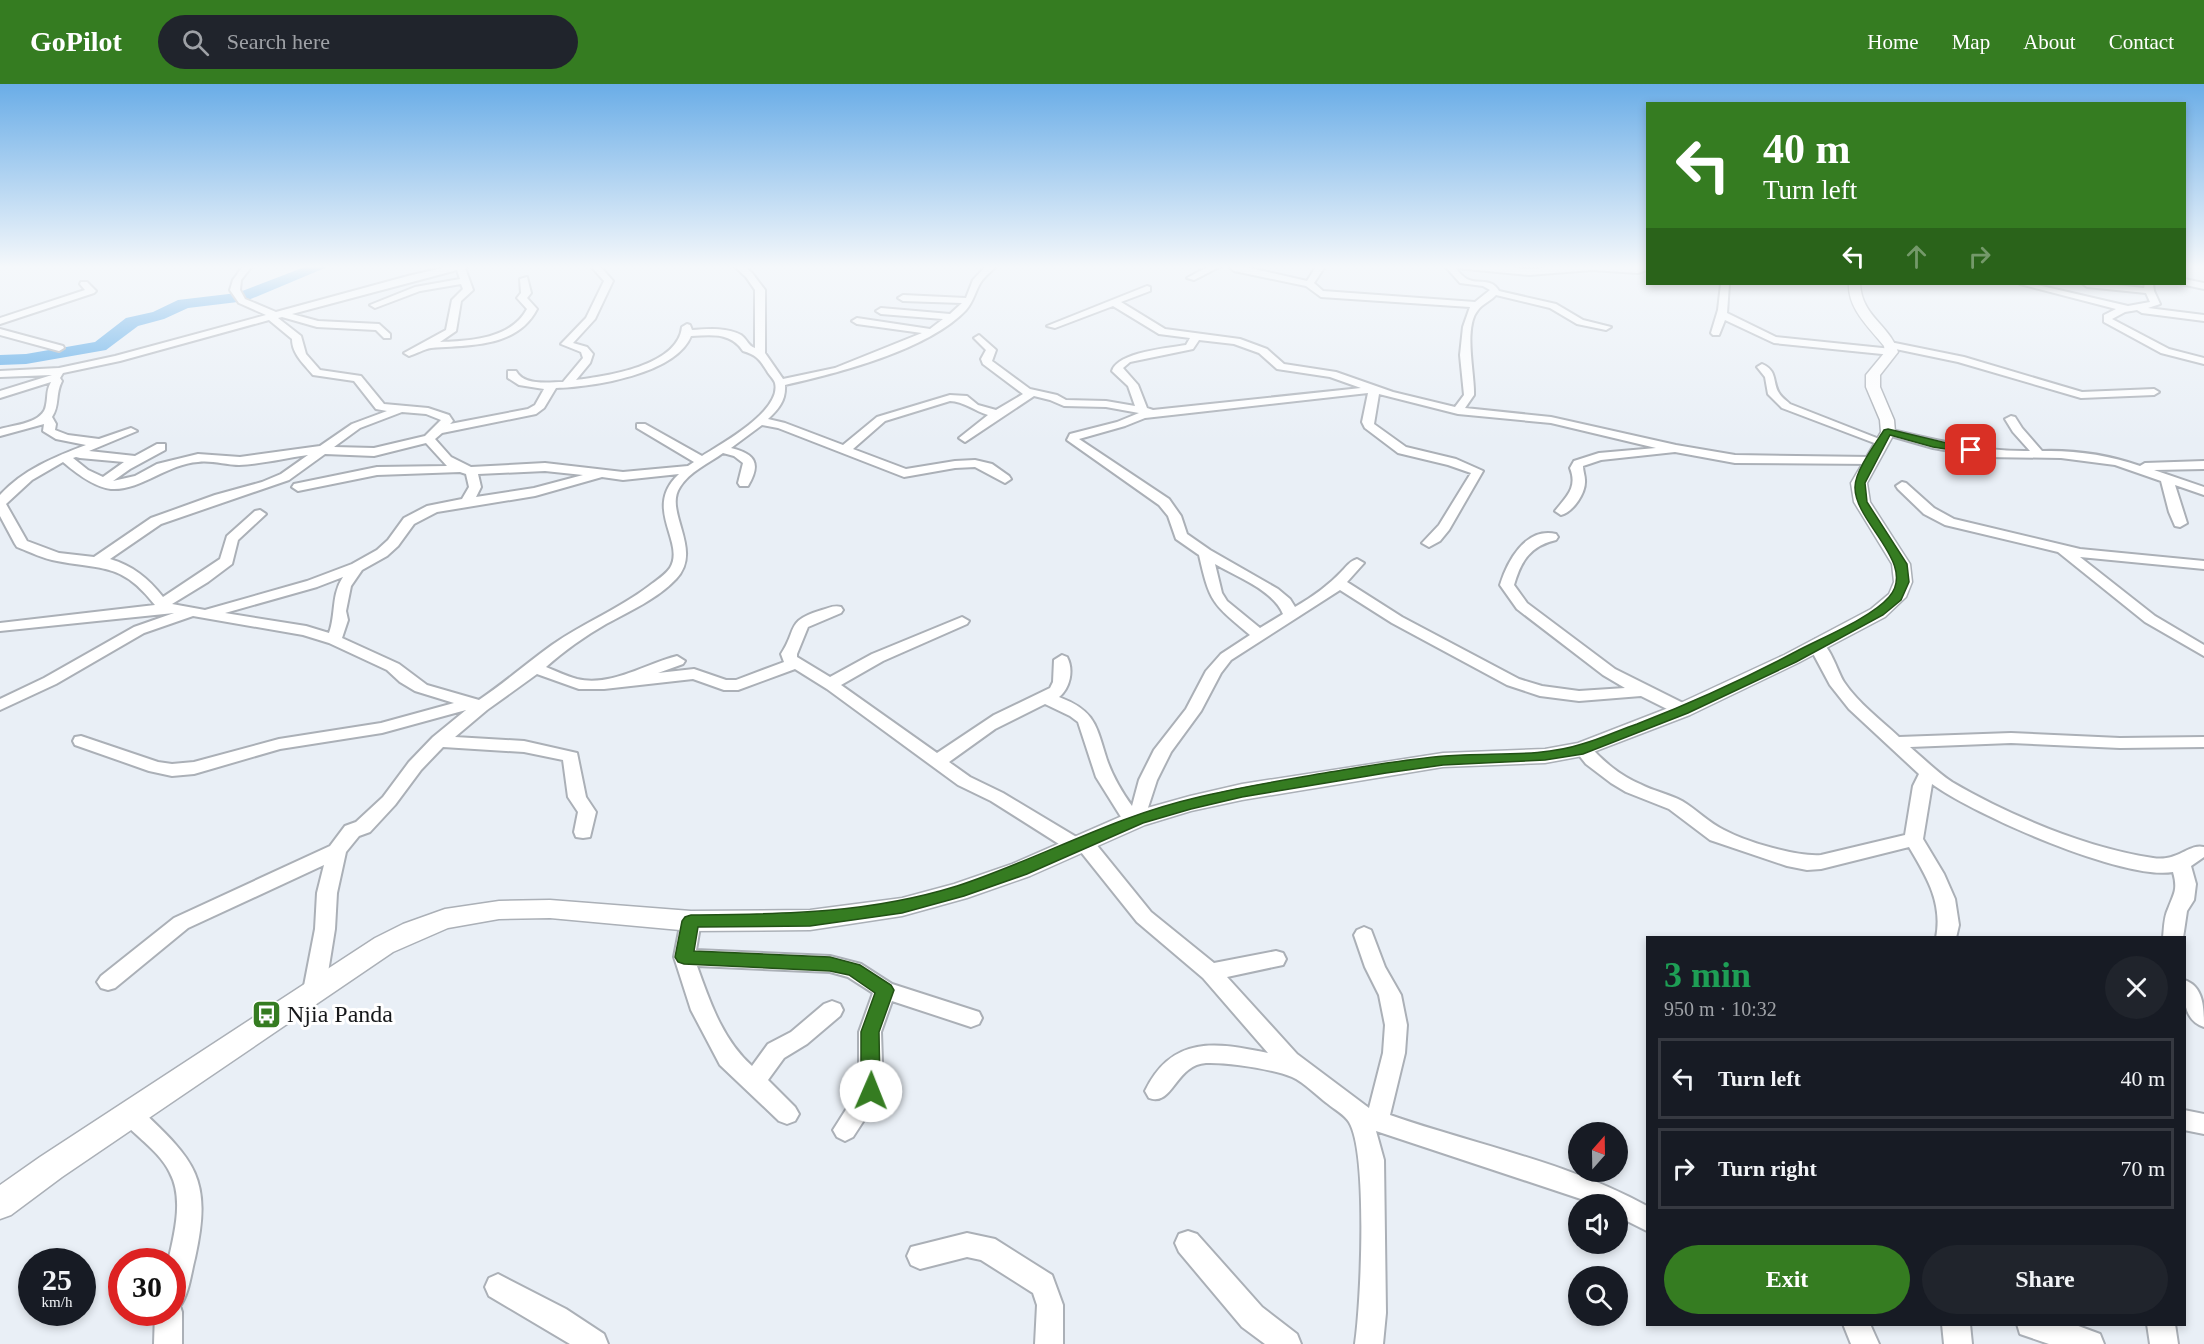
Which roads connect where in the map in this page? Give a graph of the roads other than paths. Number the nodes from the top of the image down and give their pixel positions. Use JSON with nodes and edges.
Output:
{"nodes":[{"id":1,"x":245,"y":324,"type":"edge"},
{"id":2,"x":284,"y":324,"type":"edge"},
{"id":3,"x":316,"y":324,"type":"edge"},
{"id":4,"x":452,"y":324,"type":"edge"},
{"id":5,"x":524,"y":324,"type":"edge"},
{"id":6,"x":585,"y":324,"type":"edge"},
{"id":7,"x":760,"y":324,"type":"edge"},
{"id":8,"x":876,"y":324,"type":"edge"},
{"id":9,"x":943,"y":324,"type":"edge"},
{"id":10,"x":1058,"y":324,"type":"edge"},
{"id":11,"x":1149,"y":324,"type":"edge"},
{"id":12,"x":1468,"y":324,"type":"edge"},
{"id":13,"x":1589,"y":324,"type":"edge"},
{"id":14,"x":1718,"y":324,"type":"edge"},
{"id":15,"x":1741,"y":324,"type":"edge"},
{"id":16,"x":1873,"y":324,"type":"edge"},
{"id":17,"x":2114,"y":324,"type":"edge"},
{"id":18,"x":1052,"y":326,"type":"dead end"},
{"id":19,"x":1606,"y":327,"type":"dead end"},
{"id":20,"x":0,"y":332,"type":"edge"},
{"id":21,"x":932,"y":332,"type":"junction"},
{"id":22,"x":1716,"y":333,"type":"dead end"},
{"id":23,"x":387,"y":336,"type":"dead end"},
{"id":24,"x":1197,"y":336,"type":"junction"},
{"id":25,"x":979,"y":338,"type":"dead end"},
{"id":26,"x":427,"y":345,"type":"junction"},
{"id":27,"x":59,"y":348,"type":"dead end"},
{"id":28,"x":1891,"y":348,"type":"junction"},
{"id":29,"x":409,"y":353,"type":"dead end"},
{"id":30,"x":760,"y":353,"type":"junction"},
{"id":31,"x":2204,"y":361,"type":"edge"},
{"id":32,"x":1761,"y":367,"type":"dead end"},
{"id":33,"x":37,"y":373,"type":"junction"},
{"id":34,"x":512,"y":373,"type":"dead end"},
{"id":35,"x":0,"y":374,"type":"edge"},
{"id":36,"x":57,"y":375,"type":"junction"},
{"id":37,"x":780,"y":383,"type":"junction"},
{"id":38,"x":0,"y":385,"type":"edge"},
{"id":39,"x":566,"y":385,"type":"junction"},
{"id":40,"x":552,"y":386,"type":"junction"},
{"id":41,"x":1376,"y":390,"type":"junction"},
{"id":42,"x":1029,"y":392,"type":"junction"},
{"id":43,"x":2154,"y":392,"type":"dead end"},
{"id":44,"x":0,"y":395,"type":"edge"},
{"id":45,"x":401,"y":410,"type":"junction"},
{"id":46,"x":1143,"y":410,"type":"junction"},
{"id":47,"x":1458,"y":411,"type":"junction"},
{"id":48,"x":1158,"y":413,"type":"junction"},
{"id":49,"x":997,"y":414,"type":"junction"},
{"id":50,"x":47,"y":417,"type":"junction"},
{"id":51,"x":2011,"y":419,"type":"dead end"},
{"id":52,"x":760,"y":421,"type":"junction"},
{"id":53,"x":641,"y":426,"type":"dead end"},
{"id":54,"x":438,"y":430,"type":"junction"},
{"id":55,"x":132,"y":431,"type":"dead end"},
{"id":56,"x":0,"y":434,"type":"edge"},
{"id":57,"x":965,"y":438,"type":"dead end"},
{"id":58,"x":429,"y":439,"type":"junction"},
{"id":59,"x":103,"y":443,"type":"junction"},
{"id":60,"x":1880,"y":445,"type":"junction"},
{"id":61,"x":161,"y":447,"type":"dead end"},
{"id":62,"x":721,"y":449,"type":"junction"},
{"id":63,"x":1676,"y":449,"type":"junction"},
{"id":64,"x":321,"y":450,"type":"junction"},
{"id":65,"x":845,"y":450,"type":"junction"},
{"id":66,"x":2038,"y":453,"type":"junction"},
{"id":67,"x":69,"y":455,"type":"junction"},
{"id":68,"x":136,"y":460,"type":"junction"},
{"id":69,"x":697,"y":465,"type":"junction"},
{"id":70,"x":2204,"y":465,"type":"edge"},
{"id":71,"x":2139,"y":467,"type":"junction"},
{"id":72,"x":465,"y":470,"type":"junction"},
{"id":73,"x":597,"y":475,"type":"junction"},
{"id":74,"x":1005,"y":479,"type":"dead end"},
{"id":75,"x":2167,"y":479,"type":"junction"},
{"id":76,"x":104,"y":482,"type":"junction"},
{"id":77,"x":744,"y":483,"type":"dead end"},
{"id":78,"x":1902,"y":486,"type":"dead end"},
{"id":79,"x":298,"y":487,"type":"dead end"},
{"id":80,"x":2204,"y":491,"type":"edge"},
{"id":81,"x":466,"y":502,"type":"junction"},
{"id":82,"x":0,"y":504,"type":"edge"},
{"id":83,"x":1561,"y":511,"type":"dead end"},
{"id":84,"x":260,"y":514,"type":"dead end"},
{"id":85,"x":2180,"y":523,"type":"dead end"},
{"id":86,"x":1551,"y":537,"type":"dead end"},
{"id":87,"x":1429,"y":543,"type":"dead end"},
{"id":88,"x":2060,"y":548,"type":"junction"},
{"id":89,"x":1205,"y":553,"type":"junction"},
{"id":90,"x":98,"y":561,"type":"junction"},
{"id":91,"x":1357,"y":564,"type":"dead end"},
{"id":92,"x":2204,"y":566,"type":"edge"},
{"id":93,"x":357,"y":567,"type":"junction"},
{"id":94,"x":1339,"y":583,"type":"junction"},
{"id":95,"x":165,"y":606,"type":"junction"},
{"id":96,"x":836,"y":610,"type":"dead end"},
{"id":97,"x":198,"y":613,"type":"junction"},
{"id":98,"x":1291,"y":616,"type":"junction"},
{"id":99,"x":962,"y":621,"type":"dead end"},
{"id":100,"x":0,"y":627,"type":"edge"},
{"id":101,"x":1259,"y":635,"type":"junction"},
{"id":102,"x":334,"y":640,"type":"junction"},
{"id":103,"x":1816,"y":644,"type":"junction"},
{"id":104,"x":2204,"y":651,"type":"edge"},
{"id":105,"x":1062,"y":660,"type":"dead end"},
{"id":106,"x":677,"y":661,"type":"dead end"},
{"id":107,"x":796,"y":663,"type":"junction"},
{"id":108,"x":535,"y":668,"type":"junction"},
{"id":109,"x":621,"y":681,"type":"junction"},
{"id":110,"x":830,"y":685,"type":"junction"},
{"id":111,"x":1643,"y":691,"type":"junction"},
{"id":112,"x":1045,"y":698,"type":"junction"},
{"id":113,"x":476,"y":704,"type":"junction"},
{"id":114,"x":0,"y":705,"type":"edge"},
{"id":115,"x":1683,"y":710,"type":"junction"},
{"id":116,"x":81,"y":741,"type":"dead end"},
{"id":117,"x":439,"y":741,"type":"junction"},
{"id":118,"x":2204,"y":741,"type":"edge"},
{"id":119,"x":1896,"y":742,"type":"junction"},
{"id":120,"x":1583,"y":749,"type":"junction"},
{"id":121,"x":939,"y":762,"type":"junction"},
{"id":122,"x":1928,"y":773,"type":"junction"},
{"id":123,"x":1135,"y":820,"type":"junction"},
{"id":124,"x":583,"y":832,"type":"dead end"},
{"id":125,"x":1914,"y":839,"type":"junction"},
{"id":126,"x":1080,"y":844,"type":"junction"},
{"id":127,"x":337,"y":851,"type":"junction"},
{"id":128,"x":2198,"y":852,"type":"dead end"},
{"id":129,"x":2180,"y":863,"type":"junction"},
{"id":130,"x":691,"y":921,"type":"junction"},
{"id":131,"x":1364,"y":935,"type":"dead end"},
{"id":132,"x":1946,"y":936,"type":"edge"},
{"id":133,"x":2173,"y":936,"type":"edge"},
{"id":134,"x":684,"y":957,"type":"junction"},
{"id":135,"x":1276,"y":958,"type":"dead end"},
{"id":136,"x":1210,"y":972,"type":"junction"},
{"id":137,"x":108,"y":982,"type":"dead end"},
{"id":138,"x":885,"y":990,"type":"junction"},
{"id":139,"x":315,"y":991,"type":"junction"},
{"id":140,"x":2186,"y":991,"type":"edge"},
{"id":141,"x":832,"y":1010,"type":"dead end"},
{"id":142,"x":971,"y":1018,"type":"dead end"},
{"id":143,"x":2204,"y":1018,"type":"edge"},
{"id":144,"x":1298,"y":1068,"type":"junction"},
{"id":145,"x":754,"y":1081,"type":"junction"},
{"id":146,"x":1157,"y":1091,"type":"dead end"},
{"id":147,"x":130,"y":1114,"type":"junction"},
{"id":148,"x":787,"y":1114,"type":"dead end"},
{"id":149,"x":1368,"y":1118,"type":"junction"},
{"id":150,"x":2186,"y":1120,"type":"edge"},
{"id":151,"x":2204,"y":1124,"type":"edge"},
{"id":152,"x":845,"y":1130,"type":"dead end"},
{"id":153,"x":1,"y":1202,"type":"edge"},
{"id":154,"x":1646,"y":1218,"type":"edge"},
{"id":155,"x":1188,"y":1244,"type":"dead end"},
{"id":156,"x":183,"y":1248,"type":"edge"},
{"id":157,"x":920,"y":1256,"type":"dead end"},
{"id":158,"x":498,"y":1287,"type":"dead end"},
{"id":159,"x":169,"y":1326,"type":"edge"},
{"id":160,"x":1857,"y":1326,"type":"edge"},
{"id":161,"x":1956,"y":1326,"type":"edge"},
{"id":162,"x":2036,"y":1326,"type":"edge"},
{"id":163,"x":2161,"y":1326,"type":"edge"},
{"id":164,"x":168,"y":1344,"type":"edge"},
{"id":165,"x":594,"y":1344,"type":"edge"},
{"id":166,"x":1049,"y":1344,"type":"edge"},
{"id":167,"x":1287,"y":1344,"type":"edge"},
{"id":168,"x":1368,"y":1344,"type":"edge"},
{"id":169,"x":1865,"y":1344,"type":"edge"},
{"id":170,"x":1958,"y":1344,"type":"edge"},
{"id":171,"x":2090,"y":1344,"type":"edge"},
{"id":172,"x":2164,"y":1344,"type":"edge"}],
"edges":[{"from":1,"to":36,"type":"street"},
{"from":2,"to":45,"type":"street"},
{"from":3,"to":23,"type":"street"},
{"from":4,"to":26,"type":"street"},
{"from":5,"to":26,"type":"street"},
{"from":6,"to":39,"type":"street"},
{"from":7,"to":30,"type":"street"},
{"from":8,"to":21,"type":"street"},
{"from":9,"to":21,"type":"street"},
{"from":10,"to":18,"type":"street"},
{"from":11,"to":24,"type":"street"},
{"from":12,"to":47,"type":"street"},
{"from":13,"to":19,"type":"street"},
{"from":14,"to":22,"type":"street"},
{"from":15,"to":28,"type":"street"},
{"from":16,"to":28,"type":"street"},
{"from":17,"to":31,"type":"street"},
{"from":20,"to":27,"type":"street"},
{"from":21,"to":37,"type":"street"},
{"from":24,"to":41,"type":"street"},
{"from":24,"to":46,"type":"street"},
{"from":25,"to":42,"type":"street"},
{"from":26,"to":29,"type":"street"},
{"from":28,"to":43,"type":"street"},
{"from":28,"to":60,"type":"street"},
{"from":30,"to":37,"type":"street"},
{"from":30,"to":39,"type":"street"},
{"from":32,"to":60,"type":"street"},
{"from":33,"to":35,"type":"street"},
{"from":33,"to":36,"type":"street"},
{"from":33,"to":38,"type":"street"},
{"from":34,"to":40,"type":"street"},
{"from":36,"to":44,"type":"street"},
{"from":36,"to":50,"type":"street"},
{"from":37,"to":52,"type":"street"},
{"from":39,"to":40,"type":"street"},
{"from":40,"to":54,"type":"street"},
{"from":41,"to":47,"type":"street"},
{"from":41,"to":48,"type":"street"},
{"from":41,"to":87,"type":"street"},
{"from":42,"to":46,"type":"street"},
{"from":42,"to":49,"type":"street"},
{"from":45,"to":54,"type":"street"},
{"from":45,"to":64,"type":"street"},
{"from":46,"to":48,"type":"street"},
{"from":47,"to":63,"type":"street"},
{"from":48,"to":89,"type":"street"},
{"from":49,"to":57,"type":"street"},
{"from":49,"to":65,"type":"street"},
{"from":50,"to":56,"type":"street"},
{"from":50,"to":59,"type":"street"},
{"from":51,"to":66,"type":"street"},
{"from":52,"to":62,"type":"street"},
{"from":52,"to":65,"type":"street"},
{"from":53,"to":69,"type":"street"},
{"from":54,"to":58,"type":"street"},
{"from":55,"to":59,"type":"street"},
{"from":58,"to":64,"type":"street"},
{"from":58,"to":72,"type":"street"},
{"from":59,"to":67,"type":"street"},
{"from":60,"to":63,"type":"street"},
{"from":60,"to":66,"type":"street"},
{"from":60,"to":103,"type":"street"},
{"from":61,"to":68,"type":"street"},
{"from":62,"to":69,"type":"street"},
{"from":62,"to":77,"type":"street"},
{"from":63,"to":83,"type":"street"},
{"from":64,"to":76,"type":"street"},
{"from":64,"to":90,"type":"street"},
{"from":65,"to":74,"type":"street"},
{"from":66,"to":71,"type":"street"},
{"from":67,"to":68,"type":"street"},
{"from":67,"to":76,"type":"street"},
{"from":67,"to":82,"type":"street"},
{"from":68,"to":76,"type":"street"},
{"from":69,"to":73,"type":"street"},
{"from":69,"to":108,"type":"street"},
{"from":70,"to":71,"type":"street"},
{"from":71,"to":75,"type":"street"},
{"from":72,"to":73,"type":"street"},
{"from":72,"to":79,"type":"street"},
{"from":72,"to":81,"type":"street"},
{"from":73,"to":81,"type":"street"},
{"from":75,"to":80,"type":"street"},
{"from":75,"to":85,"type":"street"},
{"from":78,"to":88,"type":"street"},
{"from":81,"to":93,"type":"street"},
{"from":82,"to":90,"type":"street"},
{"from":84,"to":95,"type":"street"},
{"from":86,"to":111,"type":"street"},
{"from":88,"to":92,"type":"street"},
{"from":88,"to":104,"type":"street"},
{"from":89,"to":98,"type":"street"},
{"from":89,"to":101,"type":"street"},
{"from":90,"to":95,"type":"street"},
{"from":91,"to":94,"type":"street"},
{"from":93,"to":97,"type":"street"},
{"from":93,"to":102,"type":"street"},
{"from":94,"to":98,"type":"street"},
{"from":94,"to":111,"type":"street"},
{"from":95,"to":97,"type":"street"},
{"from":95,"to":100,"type":"street"},
{"from":96,"to":107,"type":"street"},
{"from":97,"to":102,"type":"street"},
{"from":97,"to":114,"type":"street"},
{"from":98,"to":101,"type":"street"},
{"from":99,"to":110,"type":"street"},
{"from":101,"to":123,"type":"street"},
{"from":102,"to":113,"type":"street"},
{"from":103,"to":115,"type":"street"},
{"from":103,"to":119,"type":"street"},
{"from":105,"to":112,"type":"street"},
{"from":106,"to":109,"type":"street"},
{"from":107,"to":109,"type":"street"},
{"from":107,"to":110,"type":"street"},
{"from":108,"to":109,"type":"street"},
{"from":108,"to":113,"type":"street"},
{"from":110,"to":121,"type":"street"},
{"from":111,"to":115,"type":"street"},
{"from":112,"to":121,"type":"street"},
{"from":112,"to":123,"type":"street"},
{"from":113,"to":116,"type":"street"},
{"from":113,"to":117,"type":"street"},
{"from":115,"to":120,"type":"street"},
{"from":117,"to":124,"type":"street"},
{"from":117,"to":127,"type":"street"},
{"from":118,"to":119,"type":"street"},
{"from":119,"to":122,"type":"street"},
{"from":120,"to":123,"type":"street"},
{"from":120,"to":125,"type":"street"},
{"from":121,"to":126,"type":"street"},
{"from":122,"to":125,"type":"street"},
{"from":122,"to":129,"type":"street"},
{"from":123,"to":126,"type":"street"},
{"from":125,"to":132,"type":"street"},
{"from":126,"to":130,"type":"street"},
{"from":126,"to":136,"type":"street"},
{"from":127,"to":137,"type":"street"},
{"from":127,"to":139,"type":"street"},
{"from":128,"to":129,"type":"street"},
{"from":129,"to":133,"type":"street"},
{"from":130,"to":134,"type":"street"},
{"from":130,"to":139,"type":"street"},
{"from":131,"to":149,"type":"street"},
{"from":134,"to":138,"type":"street"},
{"from":134,"to":145,"type":"street"},
{"from":135,"to":136,"type":"street"},
{"from":136,"to":144,"type":"street"},
{"from":138,"to":142,"type":"street"},
{"from":138,"to":152,"type":"street"},
{"from":139,"to":147,"type":"street"},
{"from":140,"to":143,"type":"street"},
{"from":141,"to":145,"type":"street"},
{"from":144,"to":146,"type":"street"},
{"from":144,"to":149,"type":"street"},
{"from":145,"to":148,"type":"street"},
{"from":147,"to":153,"type":"street"},
{"from":147,"to":156,"type":"street"},
{"from":149,"to":154,"type":"street"},
{"from":149,"to":168,"type":"street"},
{"from":150,"to":151,"type":"street"},
{"from":155,"to":167,"type":"street"},
{"from":157,"to":166,"type":"street"},
{"from":158,"to":165,"type":"street"},
{"from":159,"to":164,"type":"street"},
{"from":160,"to":169,"type":"street"},
{"from":161,"to":170,"type":"street"},
{"from":162,"to":171,"type":"street"},
{"from":163,"to":172,"type":"street"}]}
